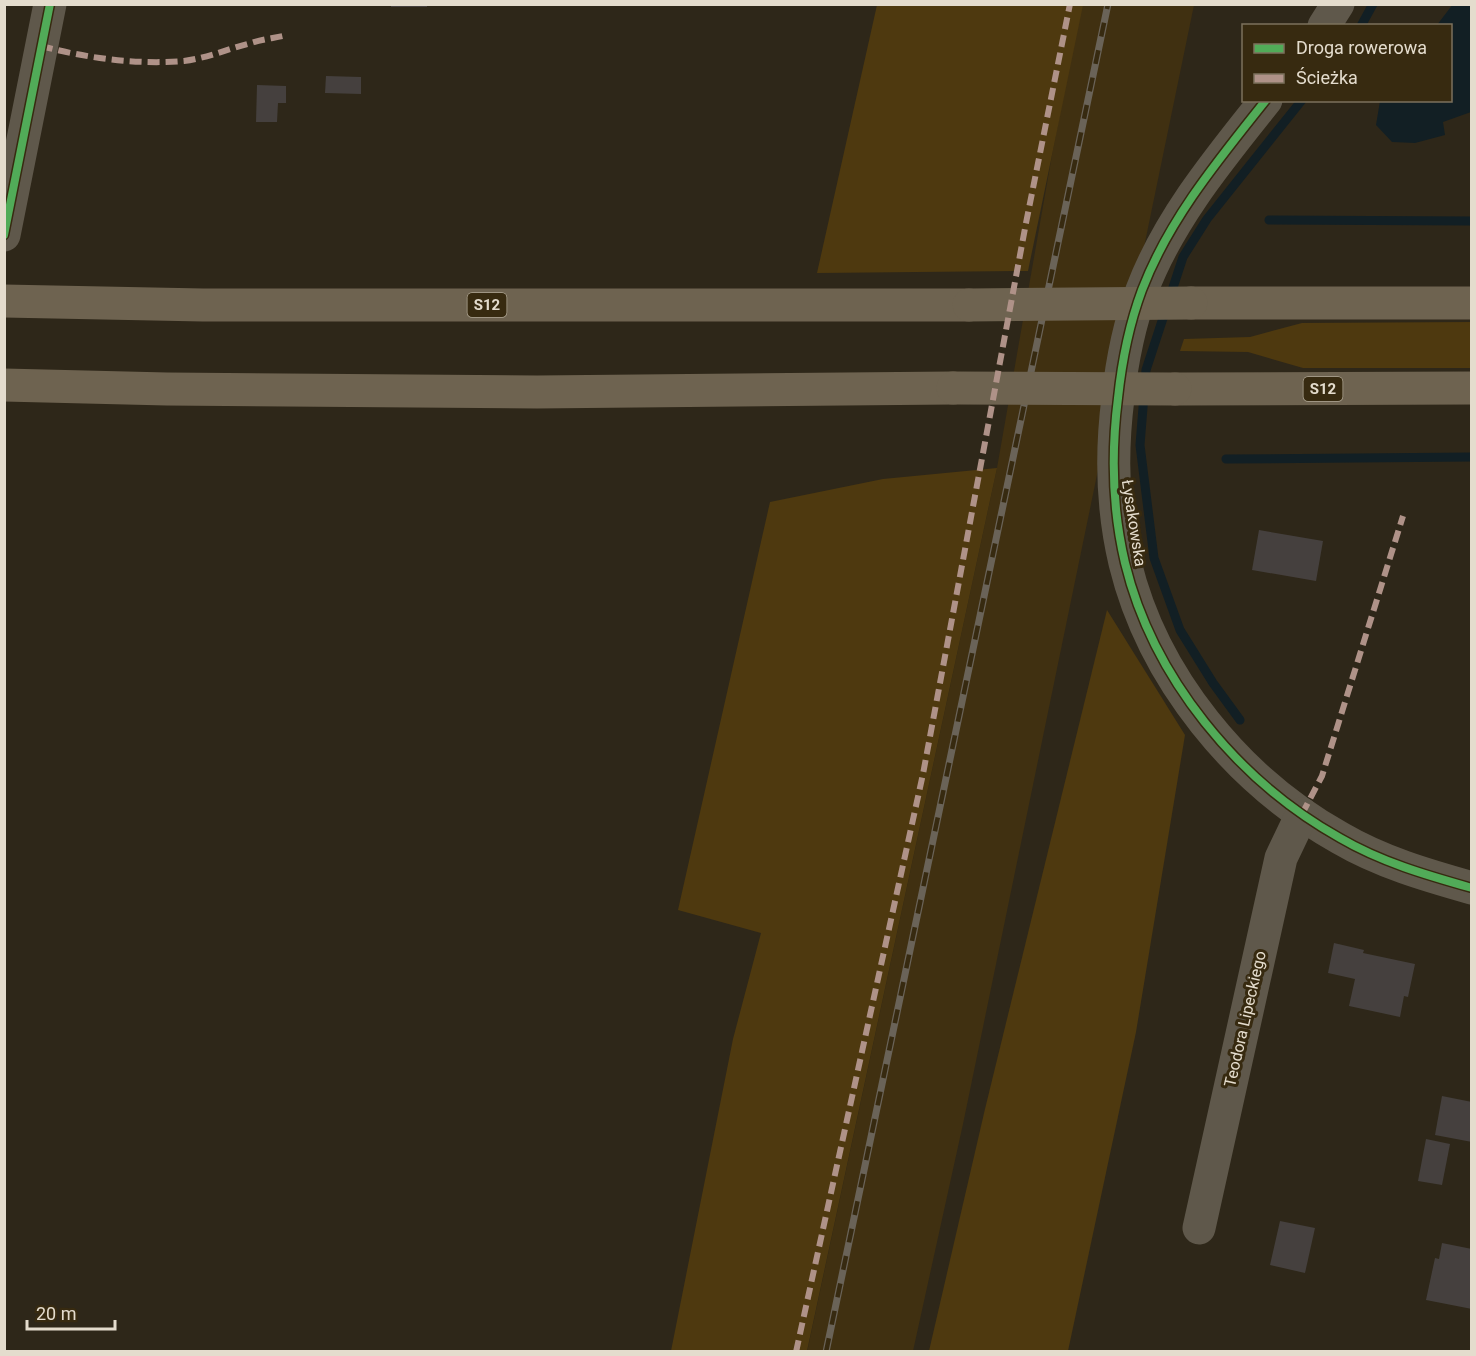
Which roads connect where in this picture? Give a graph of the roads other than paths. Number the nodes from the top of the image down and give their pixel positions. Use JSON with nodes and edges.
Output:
{"nodes":[{"id":1,"x":50,"y":4,"type":"edge"},
{"id":2,"x":1338,"y":4,"type":"edge"},
{"id":3,"x":1325,"y":24,"type":"edge"},
{"id":4,"x":1264,"y":102,"type":"edge"},
{"id":5,"x":11,"y":166,"type":"edge"},
{"id":6,"x":4,"y":235,"type":"edge"},
{"id":7,"x":4,"y":301,"type":"edge"},
{"id":8,"x":1472,"y":303,"type":"edge"},
{"id":9,"x":4,"y":385,"type":"edge"},
{"id":10,"x":1472,"y":388,"type":"edge"},
{"id":11,"x":1302,"y":814,"type":"junction"},
{"id":12,"x":1472,"y":888,"type":"edge"},
{"id":13,"x":1199,"y":1228,"type":"dead end"}],
"edges":[{"from":1,"to":5,"type":"street"},
{"from":2,"to":3,"type":"street"},
{"from":4,"to":11,"type":"street","name":"Łysakowska"},
{"from":5,"to":6,"type":"street"},
{"from":7,"to":8,"type":"highway","number":"S12","bridge":true},
{"from":9,"to":10,"type":"highway","number":"S12","bridge":true},
{"from":11,"to":12,"type":"street","name":"Łysakowska"},
{"from":11,"to":13,"type":"street","name":"Teodora Lipeckiego"}]}
